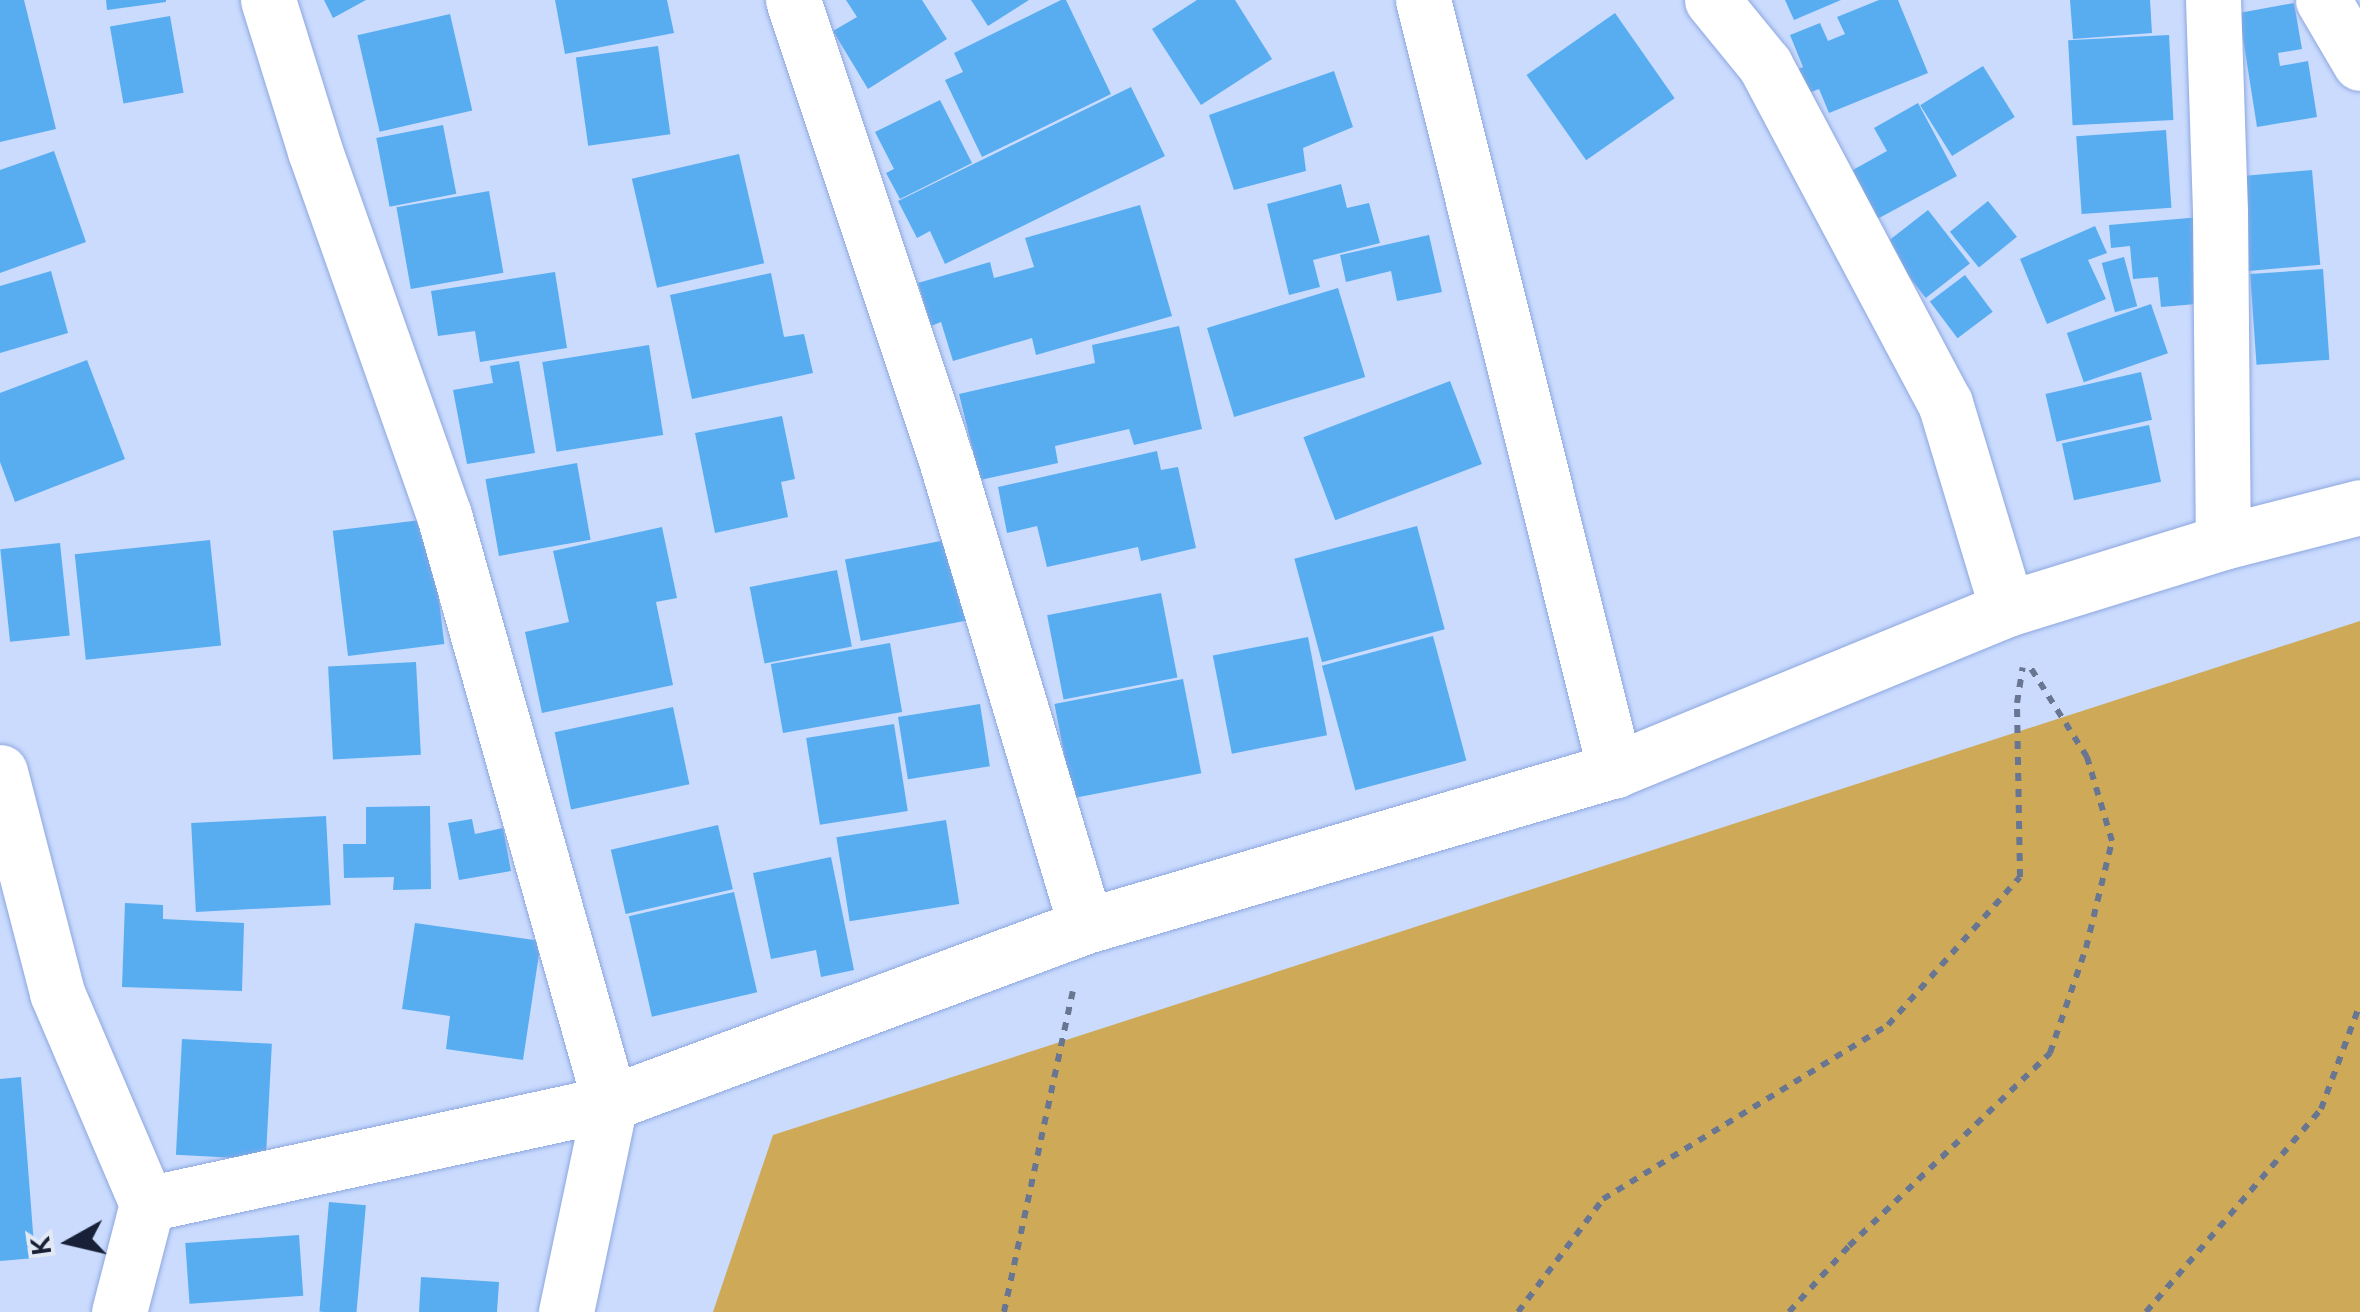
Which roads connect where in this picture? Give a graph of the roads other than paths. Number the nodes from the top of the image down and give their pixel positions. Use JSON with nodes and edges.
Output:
{"nodes":[{"id":1,"x":268,"y":0,"type":"edge"},
{"id":2,"x":793,"y":0,"type":"edge"},
{"id":3,"x":1423,"y":0,"type":"edge"},
{"id":4,"x":1712,"y":0,"type":"edge"},
{"id":5,"x":2213,"y":0,"type":"edge"},
{"id":6,"x":2323,"y":0,"type":"edge"},
{"id":7,"x":2360,"y":62,"type":"edge"},
{"id":8,"x":2360,"y":507,"type":"edge"},
{"id":9,"x":2223,"y":542,"type":"junction"},
{"id":10,"x":2008,"y":610,"type":"junction"},
{"id":11,"x":1615,"y":770,"type":"junction"},
{"id":12,"x":0,"y":772,"type":"edge"},
{"id":13,"x":1086,"y":926,"type":"junction"},
{"id":14,"x":610,"y":1104,"type":"junction"},
{"id":15,"x":147,"y":1204,"type":"junction"},
{"id":16,"x":119,"y":1312,"type":"edge"},
{"id":17,"x":566,"y":1312,"type":"edge"}],
"edges":[{"from":1,"to":14,"type":"street"},
{"from":2,"to":13,"type":"street"},
{"from":3,"to":11,"type":"street"},
{"from":4,"to":10,"type":"street"},
{"from":5,"to":9,"type":"street"},
{"from":6,"to":7,"type":"street"},
{"from":8,"to":9,"type":"street"},
{"from":9,"to":10,"type":"street"},
{"from":10,"to":11,"type":"street"},
{"from":11,"to":13,"type":"street"},
{"from":12,"to":15,"type":"street"},
{"from":13,"to":14,"type":"street"},
{"from":14,"to":15,"type":"street"},
{"from":14,"to":17,"type":"street"},
{"from":15,"to":16,"type":"street"}]}
